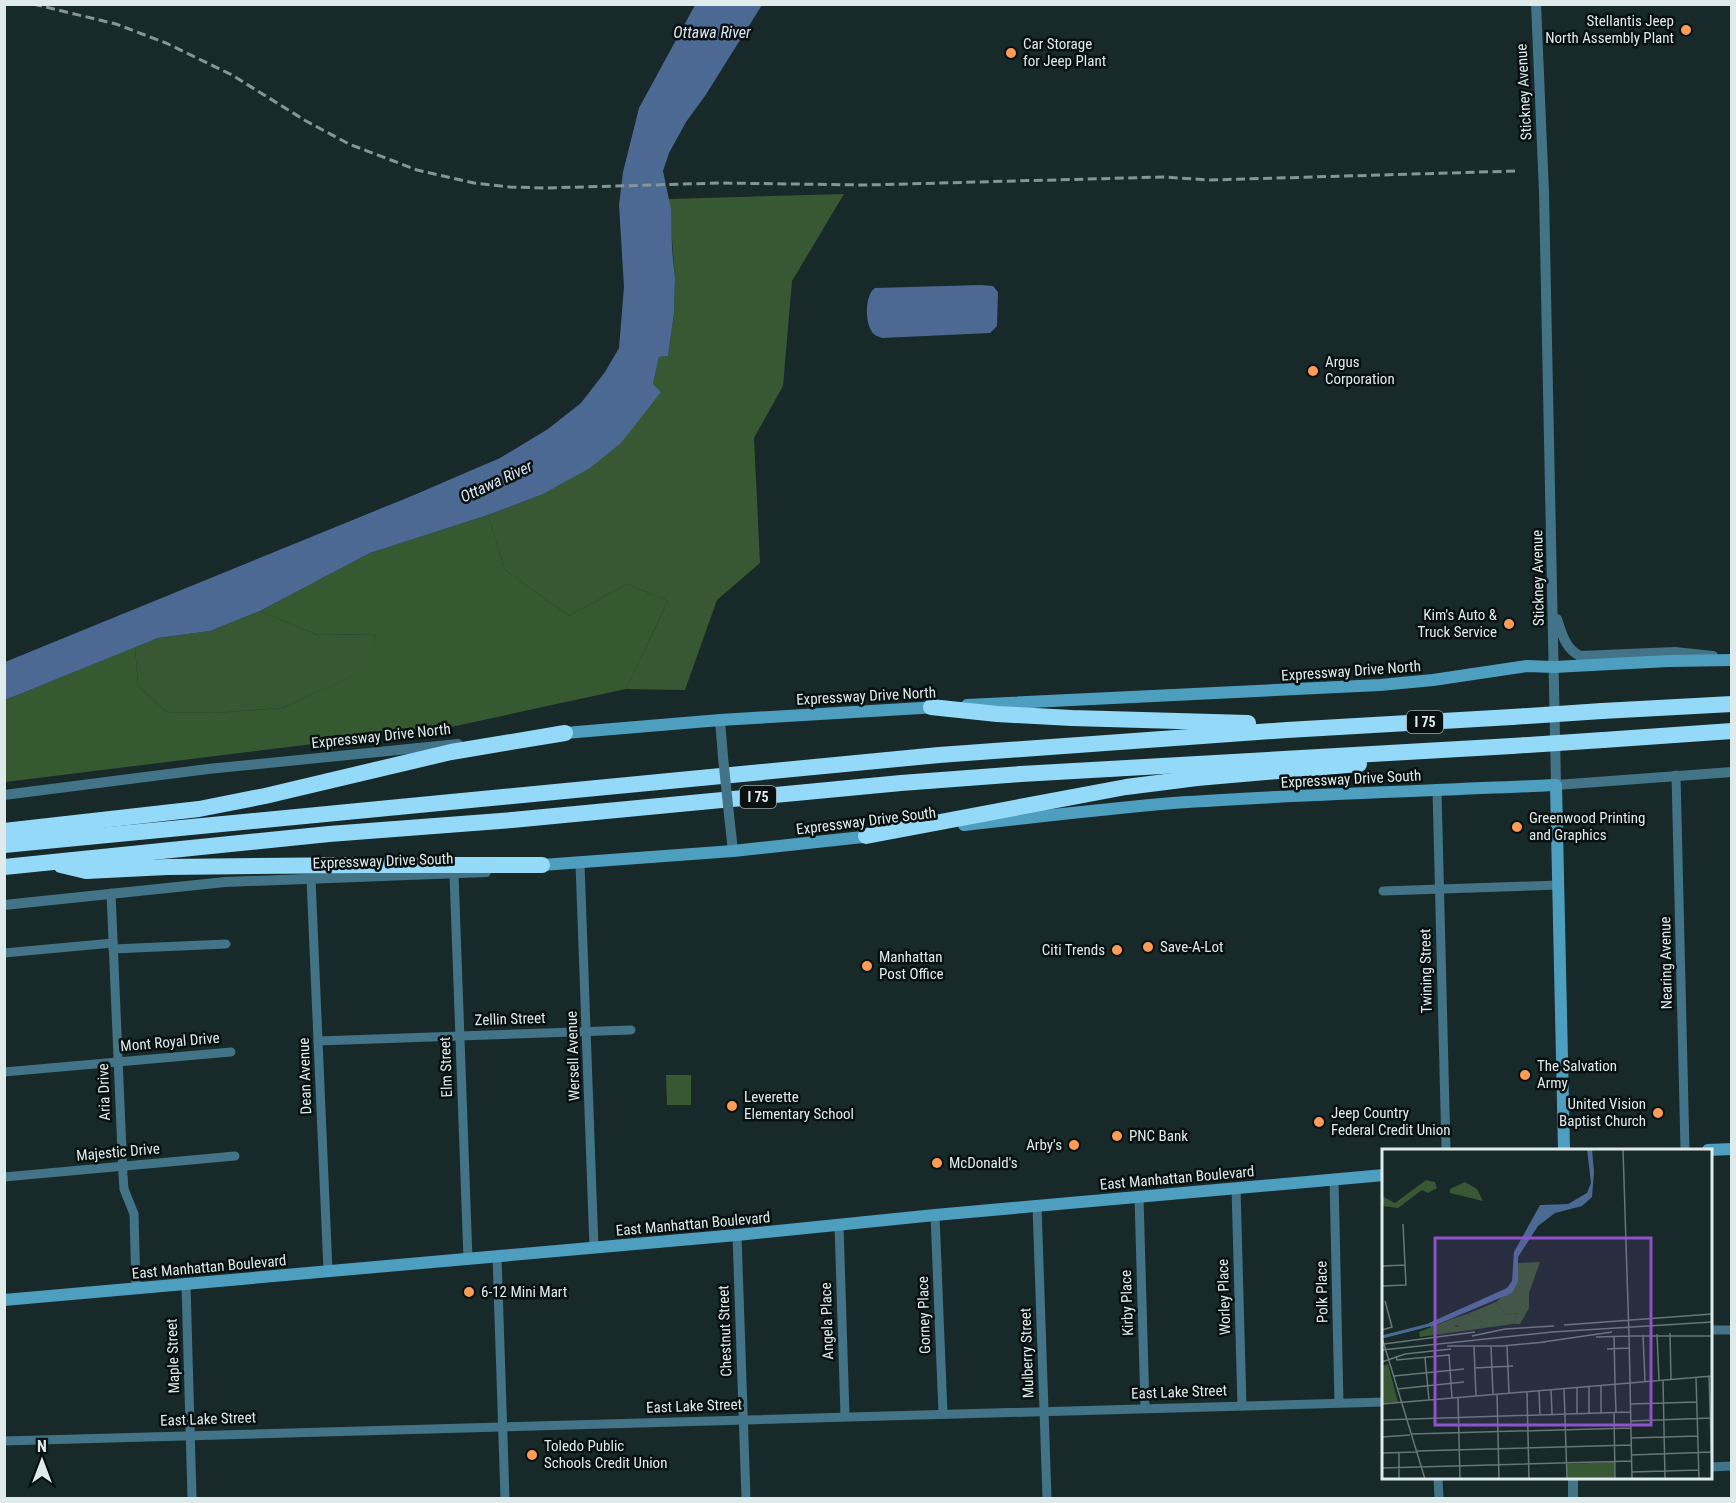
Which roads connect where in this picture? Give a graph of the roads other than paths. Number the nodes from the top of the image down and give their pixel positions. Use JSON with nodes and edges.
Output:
{"nodes":[{"id":1,"x":1536,"y":4,"type":"edge"},
{"id":2,"x":1553,"y":604,"type":"junction"},
{"id":3,"x":1731,"y":659,"type":"edge"},
{"id":4,"x":1554,"y":667,"type":"junction"},
{"id":5,"x":1731,"y":704,"type":"edge"},
{"id":6,"x":931,"y":707,"type":"junction"},
{"id":7,"x":720,"y":720,"type":"junction"},
{"id":8,"x":1338,"y":727,"type":"junction"},
{"id":9,"x":1731,"y":731,"type":"edge"},
{"id":10,"x":565,"y":733,"type":"junction"},
{"id":11,"x":1512,"y":746,"type":"junction"},
{"id":12,"x":1731,"y":772,"type":"edge"},
{"id":13,"x":1676,"y":775,"type":"junction"},
{"id":14,"x":1556,"y":785,"type":"junction"},
{"id":15,"x":1437,"y":790,"type":"junction"},
{"id":16,"x":4,"y":795,"type":"edge"},
{"id":17,"x":4,"y":831,"type":"edge"},
{"id":18,"x":866,"y":836,"type":"junction"},
{"id":19,"x":4,"y":845,"type":"edge"},
{"id":20,"x":733,"y":851,"type":"junction"},
{"id":21,"x":52,"y":862,"type":"junction"},
{"id":22,"x":580,"y":864,"type":"junction"},
{"id":23,"x":542,"y":866,"type":"junction"},
{"id":24,"x":4,"y":867,"type":"edge"},
{"id":25,"x":454,"y":874,"type":"junction"},
{"id":26,"x":311,"y":879,"type":"junction"},
{"id":27,"x":1559,"y":885,"type":"junction"},
{"id":28,"x":1439,"y":889,"type":"junction"},
{"id":29,"x":1383,"y":891,"type":"dead end"},
{"id":30,"x":111,"y":893,"type":"junction"},
{"id":31,"x":4,"y":905,"type":"edge"},
{"id":32,"x":226,"y":944,"type":"dead end"},
{"id":33,"x":113,"y":946,"type":"junction"},
{"id":34,"x":4,"y":953,"type":"edge"},
{"id":35,"x":631,"y":1030,"type":"dead end"},
{"id":36,"x":587,"y":1031,"type":"junction"},
{"id":37,"x":460,"y":1036,"type":"junction"},
{"id":38,"x":318,"y":1041,"type":"junction"},
{"id":39,"x":231,"y":1052,"type":"dead end"},
{"id":40,"x":118,"y":1062,"type":"junction"},
{"id":41,"x":4,"y":1072,"type":"edge"},
{"id":42,"x":1446,"y":1149,"type":"edge"},
{"id":43,"x":1564,"y":1149,"type":"edge"},
{"id":44,"x":1685,"y":1149,"type":"edge"},
{"id":45,"x":1731,"y":1149,"type":"edge"},
{"id":46,"x":1712,"y":1150,"type":"edge"},
{"id":47,"x":235,"y":1156,"type":"dead end"},
{"id":48,"x":122,"y":1167,"type":"junction"},
{"id":49,"x":1382,"y":1175,"type":"edge"},
{"id":50,"x":4,"y":1177,"type":"edge"},
{"id":51,"x":1334,"y":1179,"type":"junction"},
{"id":52,"x":1236,"y":1188,"type":"junction"},
{"id":53,"x":1139,"y":1197,"type":"junction"},
{"id":54,"x":1037,"y":1206,"type":"junction"},
{"id":55,"x":935,"y":1215,"type":"junction"},
{"id":56,"x":839,"y":1225,"type":"junction"},
{"id":57,"x":737,"y":1235,"type":"junction"},
{"id":58,"x":594,"y":1248,"type":"junction"},
{"id":59,"x":497,"y":1257,"type":"junction"},
{"id":60,"x":468,"y":1259,"type":"junction"},
{"id":61,"x":328,"y":1271,"type":"junction"},
{"id":62,"x":186,"y":1284,"type":"junction"},
{"id":63,"x":136,"y":1288,"type":"junction"},
{"id":64,"x":4,"y":1300,"type":"edge"},
{"id":65,"x":1712,"y":1330,"type":"edge"},
{"id":66,"x":1731,"y":1330,"type":"edge"},
{"id":67,"x":1382,"y":1402,"type":"edge"},
{"id":68,"x":1339,"y":1403,"type":"junction"},
{"id":69,"x":1242,"y":1406,"type":"junction"},
{"id":70,"x":1145,"y":1408,"type":"junction"},
{"id":71,"x":1044,"y":1411,"type":"junction"},
{"id":72,"x":943,"y":1414,"type":"junction"},
{"id":73,"x":845,"y":1416,"type":"junction"},
{"id":74,"x":743,"y":1419,"type":"junction"},
{"id":75,"x":503,"y":1426,"type":"junction"},
{"id":76,"x":190,"y":1435,"type":"junction"},
{"id":77,"x":4,"y":1441,"type":"edge"},
{"id":78,"x":1731,"y":1466,"type":"edge"},
{"id":79,"x":1712,"y":1467,"type":"edge"},
{"id":80,"x":1438,"y":1479,"type":"edge"},
{"id":81,"x":1573,"y":1479,"type":"edge"},
{"id":82,"x":192,"y":1498,"type":"edge"},
{"id":83,"x":505,"y":1498,"type":"edge"},
{"id":84,"x":746,"y":1498,"type":"edge"},
{"id":85,"x":1047,"y":1498,"type":"edge"},
{"id":86,"x":1439,"y":1498,"type":"edge"},
{"id":87,"x":1574,"y":1498,"type":"edge"}],
"edges":[{"from":1,"to":2,"type":"street","name":"Stickney Avenue"},
{"from":2,"to":3,"type":"street"},
{"from":2,"to":4,"type":"street","name":"Stickney Avenue"},
{"from":3,"to":4,"type":"main road","name":"Expressway Drive North"},
{"from":4,"to":6,"type":"main road","name":"Expressway Drive North"},
{"from":4,"to":14,"type":"street","name":"Stickney Avenue"},
{"from":5,"to":8,"type":"highway","number":"I 75","bridge":true},
{"from":6,"to":7,"type":"main road","name":"Expressway Drive North"},
{"from":6,"to":8,"type":"highway"},
{"from":7,"to":10,"type":"main road","name":"Expressway Drive North"},
{"from":7,"to":20,"type":"street","bridge":true},
{"from":8,"to":19,"type":"highway","number":"I 75"},
{"from":9,"to":11,"type":"highway","number":"I 75","bridge":true},
{"from":10,"to":16,"type":"street","name":"Expressway Drive North"},
{"from":10,"to":17,"type":"highway"},
{"from":11,"to":18,"type":"highway"},
{"from":11,"to":21,"type":"highway","number":"I 75"},
{"from":12,"to":13,"type":"street","name":"Expressway Drive South"},
{"from":13,"to":14,"type":"street","name":"Expressway Drive South"},
{"from":13,"to":44,"type":"street","name":"Nearing Avenue"},
{"from":14,"to":15,"type":"main road","name":"Expressway Drive South"},
{"from":14,"to":27,"type":"main road","name":"Stickney Avenue"},
{"from":15,"to":18,"type":"main road","name":"Expressway Drive South"},
{"from":15,"to":28,"type":"street","name":"Twining Street"},
{"from":18,"to":20,"type":"main road","name":"Expressway Drive South"},
{"from":20,"to":22,"type":"main road","name":"Expressway Drive South"},
{"from":21,"to":23,"type":"highway"},
{"from":21,"to":24,"type":"highway","number":"I 75"},
{"from":22,"to":23,"type":"main road","name":"Expressway Drive South"},
{"from":22,"to":36,"type":"street","name":"Wersell Avenue"},
{"from":23,"to":25,"type":"street","name":"Expressway Drive South"},
{"from":25,"to":26,"type":"street","name":"Expressway Drive South"},
{"from":25,"to":37,"type":"street","name":"Elm Street"},
{"from":26,"to":30,"type":"street","name":"Expressway Drive South"},
{"from":26,"to":38,"type":"street","name":"Dean Avenue"},
{"from":27,"to":28,"type":"street"},
{"from":27,"to":43,"type":"main road","name":"Stickney Avenue"},
{"from":28,"to":29,"type":"street"},
{"from":28,"to":42,"type":"street","name":"Twining Street"},
{"from":30,"to":31,"type":"street","name":"Expressway Drive South"},
{"from":30,"to":33,"type":"street","name":"Aria Drive"},
{"from":32,"to":33,"type":"street"},
{"from":33,"to":34,"type":"street"},
{"from":33,"to":40,"type":"street","name":"Aria Drive"},
{"from":35,"to":36,"type":"street","name":"Zellin Street"},
{"from":36,"to":37,"type":"street","name":"Zellin Street"},
{"from":36,"to":58,"type":"street","name":"Wersell Avenue"},
{"from":37,"to":38,"type":"street","name":"Zellin Street"},
{"from":37,"to":60,"type":"street","name":"Elm Street"},
{"from":38,"to":61,"type":"street","name":"Dean Avenue"},
{"from":39,"to":40,"type":"street","name":"Mont Royal Drive"},
{"from":40,"to":41,"type":"street","name":"Mont Royal Drive"},
{"from":40,"to":48,"type":"street","name":"Aria Drive"},
{"from":45,"to":46,"type":"main road"},
{"from":47,"to":48,"type":"street","name":"Majestic Drive"},
{"from":48,"to":50,"type":"street","name":"Majestic Drive"},
{"from":48,"to":63,"type":"street","name":"Aria Drive"},
{"from":49,"to":51,"type":"main road","name":"East Manhattan Boulevard"},
{"from":51,"to":52,"type":"main road","name":"East Manhattan Boulevard"},
{"from":51,"to":68,"type":"street","name":"Polk Place"},
{"from":52,"to":53,"type":"main road","name":"East Manhattan Boulevard"},
{"from":52,"to":69,"type":"street","name":"Worley Place"},
{"from":53,"to":54,"type":"main road","name":"East Manhattan Boulevard"},
{"from":53,"to":70,"type":"street","name":"Kirby Place"},
{"from":54,"to":55,"type":"main road","name":"East Manhattan Boulevard"},
{"from":54,"to":71,"type":"street","name":"Mulberry Street"},
{"from":55,"to":56,"type":"main road","name":"East Manhattan Boulevard"},
{"from":55,"to":72,"type":"street","name":"Gorney Place"},
{"from":56,"to":57,"type":"main road","name":"East Manhattan Boulevard"},
{"from":56,"to":73,"type":"street","name":"Angela Place"},
{"from":57,"to":58,"type":"main road","name":"East Manhattan Boulevard"},
{"from":57,"to":74,"type":"street","name":"Chestnut Street"},
{"from":58,"to":59,"type":"main road","name":"East Manhattan Boulevard"},
{"from":59,"to":60,"type":"main road","name":"East Manhattan Boulevard"},
{"from":59,"to":75,"type":"street"},
{"from":60,"to":61,"type":"main road","name":"East Manhattan Boulevard"},
{"from":61,"to":62,"type":"main road","name":"East Manhattan Boulevard"},
{"from":62,"to":63,"type":"main road","name":"East Manhattan Boulevard"},
{"from":62,"to":76,"type":"street","name":"Maple Street"},
{"from":63,"to":64,"type":"main road","name":"East Manhattan Boulevard"},
{"from":65,"to":66,"type":"street"},
{"from":67,"to":68,"type":"street","name":"East Lake Street"},
{"from":68,"to":69,"type":"street","name":"East Lake Street"},
{"from":69,"to":70,"type":"street","name":"East Lake Street"},
{"from":70,"to":71,"type":"street","name":"East Lake Street"},
{"from":71,"to":72,"type":"street","name":"East Lake Street"},
{"from":71,"to":85,"type":"street","name":"Mulberry Street"},
{"from":72,"to":73,"type":"street","name":"East Lake Street"},
{"from":73,"to":74,"type":"street","name":"East Lake Street"},
{"from":74,"to":75,"type":"street","name":"East Lake Street"},
{"from":74,"to":84,"type":"street","name":"Chestnut Street"},
{"from":75,"to":76,"type":"street","name":"East Lake Street"},
{"from":75,"to":83,"type":"street"},
{"from":76,"to":77,"type":"street","name":"East Lake Street"},
{"from":76,"to":82,"type":"street","name":"Maple Street"},
{"from":78,"to":79,"type":"street"},
{"from":80,"to":86,"type":"street"},
{"from":81,"to":87,"type":"street"}]}
